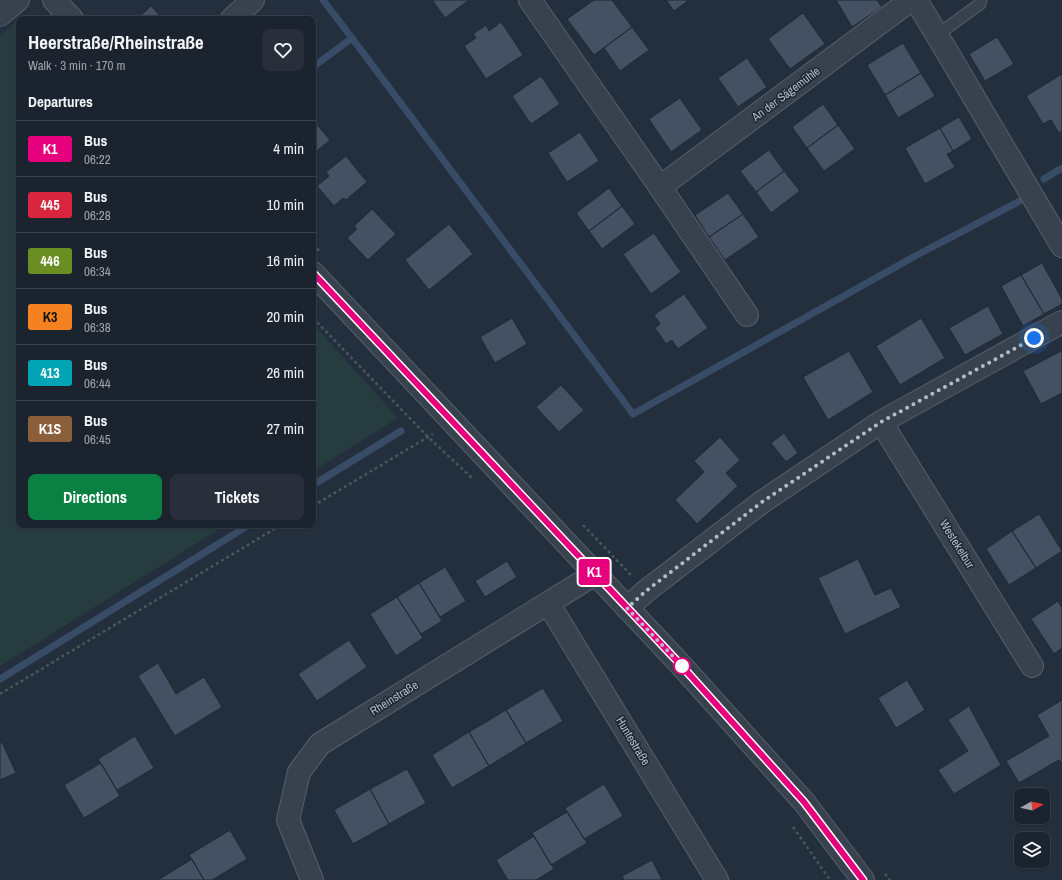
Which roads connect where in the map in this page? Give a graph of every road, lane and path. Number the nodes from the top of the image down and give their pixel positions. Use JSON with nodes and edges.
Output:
{"nodes":[{"id":1,"x":18,"y":0,"type":"edge"},
{"id":2,"x":54,"y":0,"type":"edge"},
{"id":3,"x":253,"y":0,"type":"edge"},
{"id":4,"x":911,"y":0,"type":"edge"},
{"id":5,"x":916,"y":0,"type":"edge"},
{"id":6,"x":981,"y":0,"type":"edge"},
{"id":7,"x":532,"y":1,"type":"edge"},
{"id":8,"x":0,"y":15,"type":"edge"},
{"id":9,"x":69,"y":16,"type":"edge"},
{"id":10,"x":235,"y":16,"type":"edge"},
{"id":11,"x":937,"y":34,"type":"junction"},
{"id":12,"x":660,"y":188,"type":"junction"},
{"id":13,"x":1062,"y":246,"type":"edge"},
{"id":14,"x":316,"y":277,"type":"edge"},
{"id":15,"x":747,"y":315,"type":"dead end"},
{"id":16,"x":316,"y":321,"type":"edge"},
{"id":17,"x":1062,"y":322,"type":"edge"},
{"id":18,"x":452,"y":422,"type":"junction"},
{"id":19,"x":881,"y":422,"type":"junction"},
{"id":20,"x":428,"y":437,"type":"junction"},
{"id":21,"x":474,"y":480,"type":"dead end"},
{"id":22,"x":316,"y":504,"type":"edge"},
{"id":23,"x":276,"y":528,"type":"edge"},
{"id":24,"x":595,"y":574,"type":"junction"},
{"id":25,"x":548,"y":602,"type":"junction"},
{"id":26,"x":627,"y":608,"type":"junction"},
{"id":27,"x":1032,"y":666,"type":"dead end"},
{"id":28,"x":0,"y":694,"type":"edge"},
{"id":29,"x":312,"y":880,"type":"edge"},
{"id":30,"x":717,"y":880,"type":"edge"},
{"id":31,"x":863,"y":880,"type":"edge"}],
"edges":[{"from":1,"to":8,"type":"street"},
{"from":2,"to":9,"type":"street"},
{"from":3,"to":10,"type":"street"},
{"from":4,"to":12,"type":"street","name":"An der Sägemühle"},
{"from":5,"to":11,"type":"street"},
{"from":6,"to":11,"type":"lane"},
{"from":7,"to":12,"type":"street"},
{"from":11,"to":13,"type":"street"},
{"from":12,"to":15,"type":"street"},
{"from":14,"to":18,"type":"street"},
{"from":16,"to":20,"type":"path"},
{"from":17,"to":19,"type":"street"},
{"from":18,"to":20,"type":"path"},
{"from":18,"to":24,"type":"street"},
{"from":19,"to":26,"type":"street"},
{"from":19,"to":27,"type":"street","name":"Westekelbur"},
{"from":20,"to":21,"type":"path"},
{"from":20,"to":22,"type":"path"},
{"from":23,"to":28,"type":"path"},
{"from":24,"to":25,"type":"street","name":"Rheinstraße"},
{"from":24,"to":26,"type":"street"},
{"from":25,"to":29,"type":"street","name":"Rheinstraße"},
{"from":25,"to":30,"type":"street","name":"Huntestraße"},
{"from":26,"to":31,"type":"street"}]}
